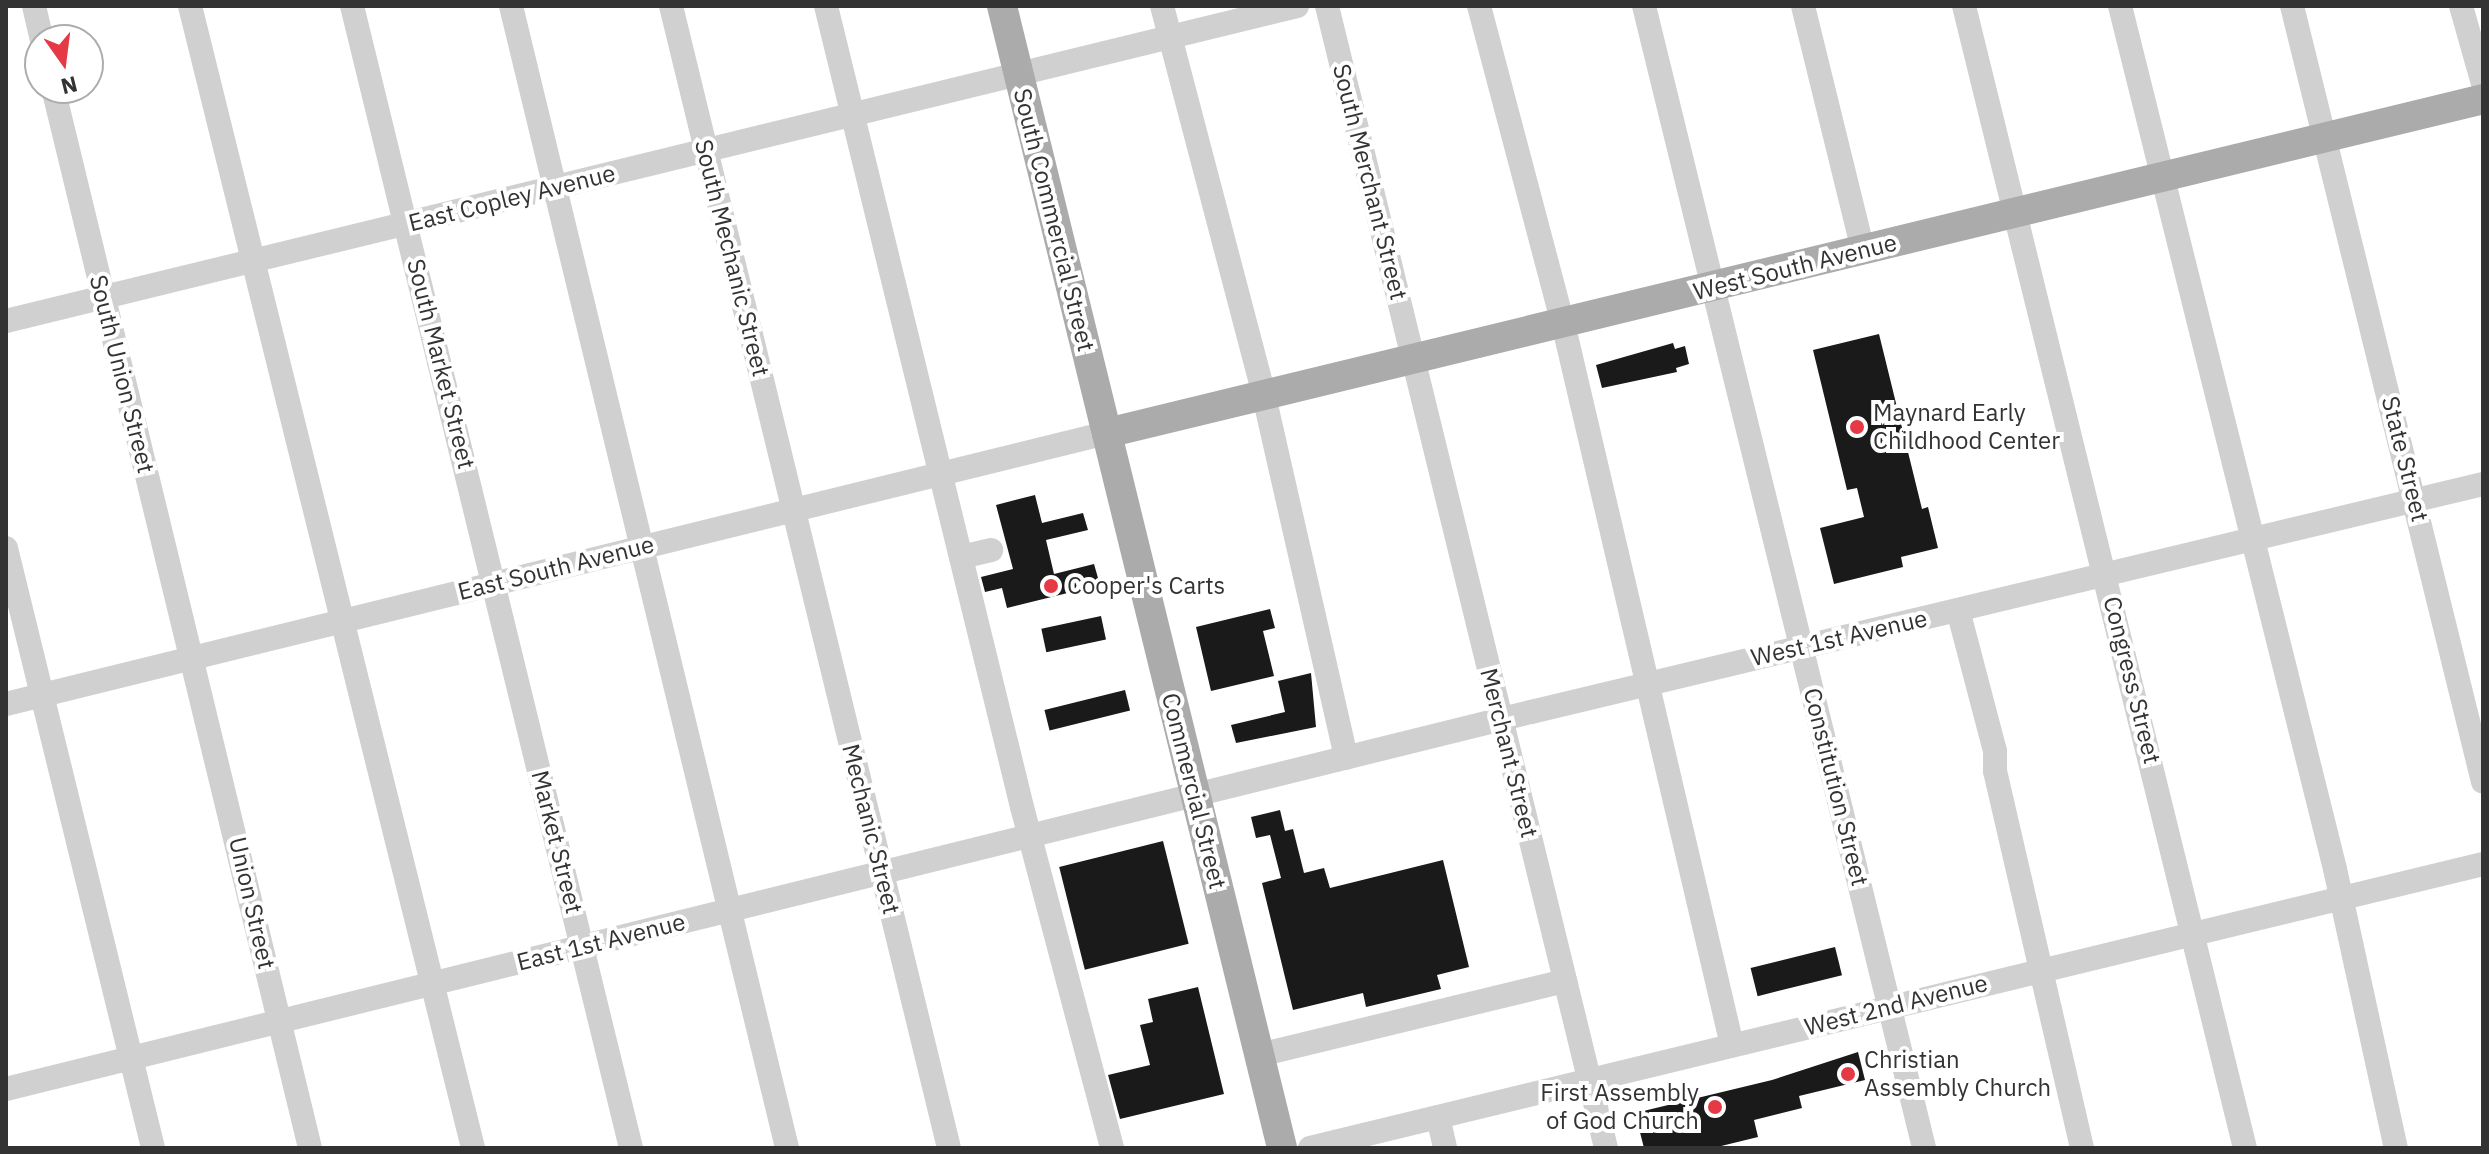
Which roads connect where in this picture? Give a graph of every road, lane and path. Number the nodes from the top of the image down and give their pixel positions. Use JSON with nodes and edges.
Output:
{"nodes":[{"id":1,"x":190,"y":6,"type":"edge"},
{"id":2,"x":352,"y":6,"type":"edge"},
{"id":3,"x":511,"y":6,"type":"edge"},
{"id":4,"x":671,"y":6,"type":"edge"},
{"id":5,"x":826,"y":6,"type":"edge"},
{"id":6,"x":1002,"y":6,"type":"edge"},
{"id":7,"x":1162,"y":6,"type":"edge"},
{"id":8,"x":1297,"y":6,"type":"edge"},
{"id":9,"x":1327,"y":6,"type":"edge"},
{"id":10,"x":1479,"y":6,"type":"edge"},
{"id":11,"x":1644,"y":6,"type":"edge"},
{"id":12,"x":1803,"y":6,"type":"edge"},
{"id":13,"x":1964,"y":6,"type":"edge"},
{"id":14,"x":2120,"y":6,"type":"edge"},
{"id":15,"x":2292,"y":6,"type":"edge"},
{"id":16,"x":2461,"y":6,"type":"edge"},
{"id":17,"x":1170,"y":37,"type":"junction"},
{"id":18,"x":1018,"y":74,"type":"junction"},
{"id":19,"x":2483,"y":84,"type":"edge"},
{"id":20,"x":2483,"y":99,"type":"edge"},
{"id":21,"x":57,"y":104,"type":"edge"},
{"id":22,"x":853,"y":114,"type":"junction"},
{"id":23,"x":2327,"y":136,"type":"junction"},
{"id":24,"x":706,"y":150,"type":"junction"},
{"id":25,"x":2164,"y":176,"type":"junction"},
{"id":26,"x":555,"y":188,"type":"junction"},
{"id":27,"x":2017,"y":212,"type":"junction"},
{"id":28,"x":406,"y":223,"type":"junction"},
{"id":29,"x":1863,"y":250,"type":"junction"},
{"id":30,"x":252,"y":261,"type":"junction"},
{"id":31,"x":1715,"y":287,"type":"junction"},
{"id":32,"x":102,"y":298,"type":"junction"},
{"id":33,"x":6,"y":321,"type":"edge"},
{"id":34,"x":1563,"y":323,"type":"junction"},
{"id":35,"x":1413,"y":359,"type":"junction"},
{"id":36,"x":1264,"y":396,"type":"junction"},
{"id":37,"x":1107,"y":433,"type":"junction"},
{"id":38,"x":940,"y":473,"type":"junction"},
{"id":39,"x":2483,"y":484,"type":"edge"},
{"id":40,"x":2415,"y":500,"type":"junction"},
{"id":41,"x":794,"y":509,"type":"junction"},
{"id":42,"x":2255,"y":538,"type":"junction"},
{"id":43,"x":643,"y":546,"type":"junction"},
{"id":44,"x":6,"y":548,"type":"edge"},
{"id":45,"x":991,"y":550,"type":"dead end"},
{"id":46,"x":961,"y":557,"type":"junction"},
{"id":47,"x":2106,"y":574,"type":"junction"},
{"id":48,"x":495,"y":583,"type":"junction"},
{"id":49,"x":1958,"y":610,"type":"junction"},
{"id":50,"x":344,"y":621,"type":"junction"},
{"id":51,"x":1801,"y":646,"type":"junction"},
{"id":52,"x":195,"y":658,"type":"junction"},
{"id":53,"x":1644,"y":685,"type":"junction"},
{"id":54,"x":44,"y":695,"type":"junction"},
{"id":55,"x":6,"y":704,"type":"edge"},
{"id":56,"x":1501,"y":720,"type":"junction"},
{"id":57,"x":1346,"y":758,"type":"junction"},
{"id":58,"x":2483,"y":782,"type":"edge"},
{"id":59,"x":1196,"y":795,"type":"junction"},
{"id":60,"x":1034,"y":836,"type":"junction"},
{"id":61,"x":2483,"y":864,"type":"edge"},
{"id":62,"x":881,"y":873,"type":"junction"},
{"id":63,"x":2342,"y":898,"type":"junction"},
{"id":64,"x":733,"y":909,"type":"junction"},
{"id":65,"x":2194,"y":934,"type":"junction"},
{"id":66,"x":582,"y":947,"type":"junction"},
{"id":67,"x":2040,"y":970,"type":"junction"},
{"id":68,"x":1565,"y":981,"type":"junction"},
{"id":69,"x":432,"y":984,"type":"junction"},
{"id":70,"x":1889,"y":1007,"type":"junction"},
{"id":71,"x":280,"y":1022,"type":"junction"},
{"id":72,"x":1732,"y":1045,"type":"junction"},
{"id":73,"x":1259,"y":1055,"type":"junction"},
{"id":74,"x":133,"y":1058,"type":"junction"},
{"id":75,"x":1589,"y":1080,"type":"junction"},
{"id":76,"x":6,"y":1089,"type":"edge"},
{"id":77,"x":1438,"y":1117,"type":"junction"},
{"id":78,"x":153,"y":1148,"type":"edge"},
{"id":79,"x":310,"y":1148,"type":"edge"},
{"id":80,"x":473,"y":1148,"type":"edge"},
{"id":81,"x":631,"y":1148,"type":"edge"},
{"id":82,"x":787,"y":1148,"type":"edge"},
{"id":83,"x":949,"y":1148,"type":"edge"},
{"id":84,"x":1112,"y":1148,"type":"edge"},
{"id":85,"x":1282,"y":1148,"type":"edge"},
{"id":86,"x":1310,"y":1148,"type":"edge"},
{"id":87,"x":1445,"y":1148,"type":"edge"},
{"id":88,"x":1606,"y":1148,"type":"edge"},
{"id":89,"x":1924,"y":1148,"type":"edge"},
{"id":90,"x":2082,"y":1148,"type":"edge"},
{"id":91,"x":2245,"y":1148,"type":"edge"},
{"id":92,"x":2396,"y":1148,"type":"edge"}],
"edges":[{"from":1,"to":30,"type":"street"},
{"from":2,"to":28,"type":"street","name":"South Market Street"},
{"from":3,"to":26,"type":"street"},
{"from":4,"to":24,"type":"street","name":"South Mechanic Street"},
{"from":5,"to":22,"type":"street"},
{"from":6,"to":18,"type":"main road","name":"South Commercial Street"},
{"from":7,"to":17,"type":"street"},
{"from":8,"to":17,"type":"street","name":"East Copley Avenue"},
{"from":9,"to":35,"type":"street","name":"South Merchant Street"},
{"from":10,"to":34,"type":"street"},
{"from":11,"to":31,"type":"street","name":"Constitution Street"},
{"from":12,"to":29,"type":"street"},
{"from":13,"to":27,"type":"street","name":"Congress Street"},
{"from":14,"to":25,"type":"street"},
{"from":15,"to":23,"type":"street","name":"State Street"},
{"from":16,"to":19,"type":"street"},
{"from":17,"to":18,"type":"street","name":"East Copley Avenue"},
{"from":17,"to":36,"type":"street"},
{"from":18,"to":22,"type":"street","name":"East Copley Avenue"},
{"from":18,"to":37,"type":"main road","name":"South Commercial Street"},
{"from":20,"to":23,"type":"main road","name":"West South Avenue"},
{"from":21,"to":32,"type":"street","name":"South Union Street"},
{"from":22,"to":24,"type":"street","name":"East Copley Avenue"},
{"from":22,"to":38,"type":"street"},
{"from":23,"to":25,"type":"main road","name":"West South Avenue"},
{"from":23,"to":40,"type":"street","name":"State Street"},
{"from":24,"to":26,"type":"street","name":"East Copley Avenue"},
{"from":24,"to":41,"type":"street","name":"South Mechanic Street"},
{"from":25,"to":27,"type":"main road","name":"West South Avenue"},
{"from":25,"to":42,"type":"street"},
{"from":26,"to":28,"type":"street","name":"East Copley Avenue"},
{"from":26,"to":43,"type":"street"},
{"from":27,"to":29,"type":"main road","name":"West South Avenue"},
{"from":27,"to":47,"type":"street","name":"Congress Street"},
{"from":28,"to":30,"type":"street","name":"East Copley Avenue"},
{"from":28,"to":48,"type":"street","name":"South Market Street"},
{"from":29,"to":31,"type":"main road","name":"West South Avenue"},
{"from":30,"to":32,"type":"street","name":"East Copley Avenue"},
{"from":30,"to":50,"type":"street"},
{"from":31,"to":34,"type":"main road","name":"West South Avenue"},
{"from":31,"to":51,"type":"street","name":"Constitution Street"},
{"from":32,"to":33,"type":"street","name":"East Copley Avenue"},
{"from":32,"to":52,"type":"street","name":"South Union Street"},
{"from":34,"to":35,"type":"main road","name":"West South Avenue"},
{"from":34,"to":53,"type":"street"},
{"from":35,"to":36,"type":"main road","name":"West South Avenue"},
{"from":35,"to":56,"type":"street","name":"Merchant Street"},
{"from":36,"to":37,"type":"main road","name":"West South Avenue"},
{"from":36,"to":57,"type":"street"},
{"from":37,"to":38,"type":"street","name":"East South Avenue"},
{"from":37,"to":59,"type":"main road","name":"Commercial Street"},
{"from":38,"to":41,"type":"street","name":"East South Avenue"},
{"from":38,"to":46,"type":"street"},
{"from":39,"to":40,"type":"street","name":"West 1st Avenue"},
{"from":40,"to":42,"type":"street","name":"West 1st Avenue"},
{"from":40,"to":58,"type":"street","name":"State Street"},
{"from":41,"to":43,"type":"street","name":"East South Avenue"},
{"from":41,"to":62,"type":"street","name":"Mechanic Street"},
{"from":42,"to":47,"type":"street","name":"West 1st Avenue"},
{"from":42,"to":63,"type":"street"},
{"from":43,"to":48,"type":"street","name":"East South Avenue"},
{"from":43,"to":64,"type":"street"},
{"from":44,"to":54,"type":"street"},
{"from":45,"to":46,"type":"street"},
{"from":46,"to":60,"type":"street"},
{"from":47,"to":49,"type":"street","name":"West 1st Avenue"},
{"from":47,"to":65,"type":"street","name":"Congress Street"},
{"from":48,"to":50,"type":"street","name":"East South Avenue"},
{"from":48,"to":66,"type":"street","name":"Market Street"},
{"from":49,"to":51,"type":"street","name":"West 1st Avenue"},
{"from":49,"to":67,"type":"street"},
{"from":50,"to":52,"type":"street","name":"East South Avenue"},
{"from":50,"to":69,"type":"street"},
{"from":51,"to":53,"type":"street","name":"West 1st Avenue"},
{"from":51,"to":70,"type":"street","name":"Constitution Street"},
{"from":52,"to":54,"type":"street","name":"East South Avenue"},
{"from":52,"to":71,"type":"street","name":"Union Street"},
{"from":53,"to":56,"type":"street","name":"West 1st Avenue"},
{"from":53,"to":72,"type":"street"},
{"from":54,"to":55,"type":"street","name":"East South Avenue"},
{"from":54,"to":74,"type":"street"},
{"from":56,"to":57,"type":"street","name":"West 1st Avenue"},
{"from":56,"to":68,"type":"street","name":"Merchant Street"},
{"from":57,"to":59,"type":"street","name":"West 1st Avenue"},
{"from":59,"to":60,"type":"street","name":"East 1st Avenue"},
{"from":59,"to":73,"type":"main road","name":"Commercial Street"},
{"from":60,"to":62,"type":"street","name":"East 1st Avenue"},
{"from":60,"to":84,"type":"street"},
{"from":61,"to":63,"type":"street","name":"West 2nd Avenue"},
{"from":62,"to":64,"type":"street","name":"East 1st Avenue"},
{"from":62,"to":83,"type":"street","name":"Mechanic Street"},
{"from":63,"to":65,"type":"street","name":"West 2nd Avenue"},
{"from":63,"to":92,"type":"street"},
{"from":64,"to":66,"type":"street","name":"East 1st Avenue"},
{"from":64,"to":82,"type":"street"},
{"from":65,"to":67,"type":"street","name":"West 2nd Avenue"},
{"from":65,"to":91,"type":"street","name":"Congress Street"},
{"from":66,"to":69,"type":"street","name":"East 1st Avenue"},
{"from":66,"to":81,"type":"street","name":"Market Street"},
{"from":67,"to":70,"type":"street","name":"West 2nd Avenue"},
{"from":67,"to":90,"type":"street"},
{"from":68,"to":73,"type":"street"},
{"from":68,"to":75,"type":"street","name":"Merchant Street"},
{"from":69,"to":71,"type":"street","name":"East 1st Avenue"},
{"from":69,"to":80,"type":"street"},
{"from":70,"to":72,"type":"street","name":"West 2nd Avenue"},
{"from":70,"to":89,"type":"street","name":"Constitution Street"},
{"from":71,"to":74,"type":"street","name":"East 1st Avenue"},
{"from":71,"to":79,"type":"street","name":"Union Street"},
{"from":72,"to":75,"type":"street","name":"West 2nd Avenue"},
{"from":73,"to":85,"type":"main road","name":"Commercial Street"},
{"from":74,"to":76,"type":"street","name":"East 1st Avenue"},
{"from":74,"to":78,"type":"street"},
{"from":75,"to":77,"type":"street","name":"West 2nd Avenue"},
{"from":75,"to":88,"type":"street","name":"Merchant Street"},
{"from":77,"to":86,"type":"street","name":"West 2nd Avenue"},
{"from":77,"to":87,"type":"street"}]}
